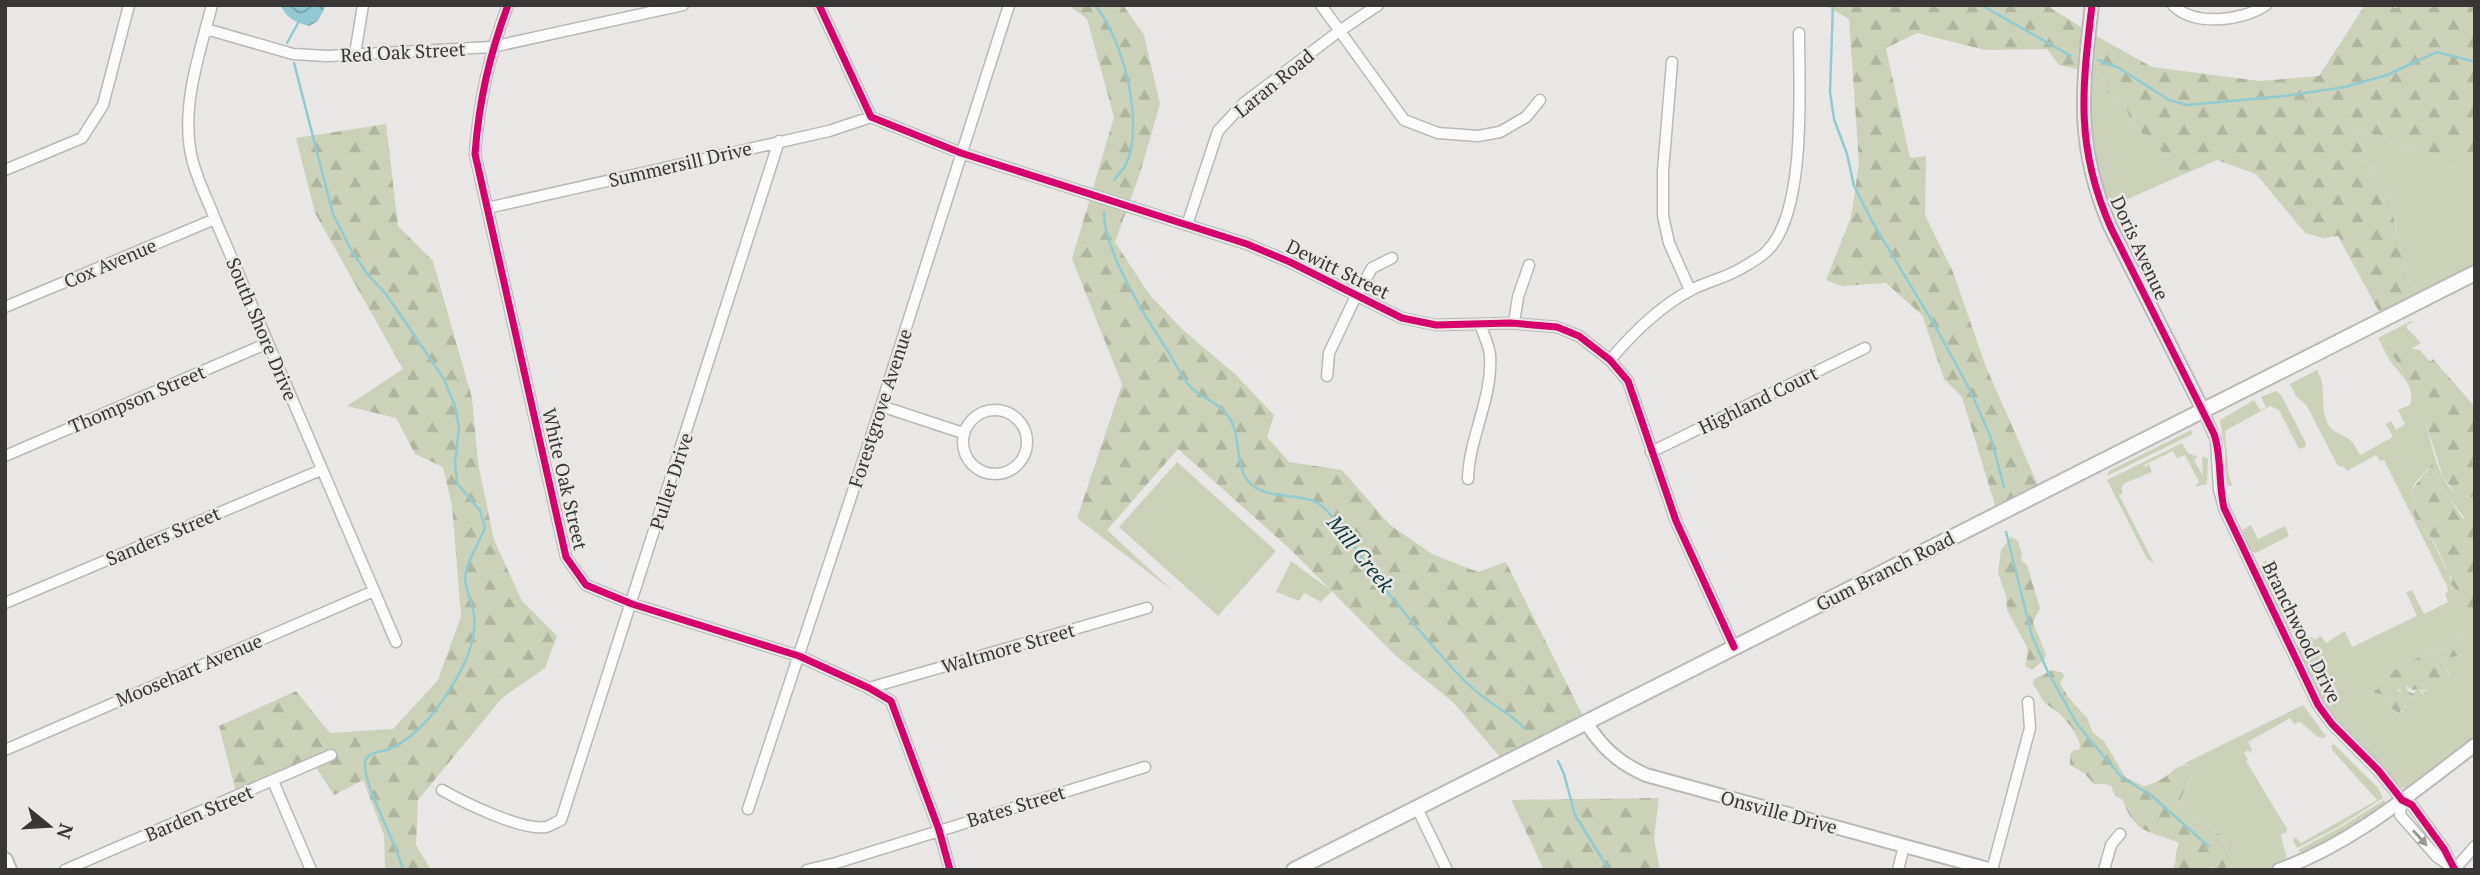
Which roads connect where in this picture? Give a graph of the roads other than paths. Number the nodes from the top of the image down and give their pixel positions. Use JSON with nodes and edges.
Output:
{"nodes":[{"id":1,"x":129,"y":5,"type":"edge"},
{"id":2,"x":212,"y":5,"type":"edge"},
{"id":3,"x":363,"y":5,"type":"edge"},
{"id":4,"x":508,"y":5,"type":"edge"},
{"id":5,"x":683,"y":5,"type":"edge"},
{"id":6,"x":819,"y":5,"type":"edge"},
{"id":7,"x":1009,"y":5,"type":"edge"},
{"id":8,"x":1321,"y":5,"type":"edge"},
{"id":9,"x":1378,"y":5,"type":"edge"},
{"id":10,"x":2092,"y":5,"type":"edge"},
{"id":11,"x":2173,"y":5,"type":"edge"},
{"id":12,"x":2266,"y":5,"type":"edge"},
{"id":13,"x":206,"y":29,"type":"junction"},
{"id":14,"x":1338,"y":32,"type":"junction"},
{"id":15,"x":1799,"y":33,"type":"dead end"},
{"id":16,"x":492,"y":47,"type":"junction"},
{"id":17,"x":355,"y":54,"type":"junction"},
{"id":18,"x":1672,"y":61,"type":"dead end"},
{"id":19,"x":1540,"y":100,"type":"dead end"},
{"id":20,"x":871,"y":117,"type":"junction"},
{"id":21,"x":779,"y":141,"type":"junction"},
{"id":22,"x":961,"y":153,"type":"junction"},
{"id":23,"x":5,"y":170,"type":"edge"},
{"id":24,"x":487,"y":208,"type":"junction"},
{"id":25,"x":215,"y":219,"type":"junction"},
{"id":26,"x":1187,"y":225,"type":"junction"},
{"id":27,"x":1392,"y":258,"type":"dead end"},
{"id":28,"x":1529,"y":265,"type":"dead end"},
{"id":29,"x":2475,"y":273,"type":"edge"},
{"id":30,"x":1690,"y":290,"type":"junction"},
{"id":31,"x":1356,"y":296,"type":"junction"},
{"id":32,"x":5,"y":307,"type":"edge"},
{"id":33,"x":1514,"y":323,"type":"junction"},
{"id":34,"x":1480,"y":324,"type":"junction"},
{"id":35,"x":268,"y":342,"type":"junction"},
{"id":36,"x":1865,"y":348,"type":"dead end"},
{"id":37,"x":1610,"y":360,"type":"junction"},
{"id":38,"x":1327,"y":376,"type":"dead end"},
{"id":39,"x":881,"y":406,"type":"junction"},
{"id":40,"x":2203,"y":411,"type":"junction"},
{"id":41,"x":963,"y":433,"type":"junction"},
{"id":42,"x":1651,"y":452,"type":"junction"},
{"id":43,"x":5,"y":456,"type":"edge"},
{"id":44,"x":321,"y":470,"type":"junction"},
{"id":45,"x":1468,"y":479,"type":"dead end"},
{"id":46,"x":374,"y":591,"type":"junction"},
{"id":47,"x":5,"y":603,"type":"edge"},
{"id":48,"x":632,"y":604,"type":"junction"},
{"id":49,"x":1147,"y":608,"type":"dead end"},
{"id":50,"x":396,"y":642,"type":"dead end"},
{"id":51,"x":1734,"y":647,"type":"junction"},
{"id":52,"x":799,"y":656,"type":"junction"},
{"id":53,"x":869,"y":688,"type":"junction"},
{"id":54,"x":2028,"y":702,"type":"dead end"},
{"id":55,"x":1586,"y":722,"type":"junction"},
{"id":56,"x":2475,"y":745,"type":"edge"},
{"id":57,"x":5,"y":750,"type":"edge"},
{"id":58,"x":331,"y":755,"type":"dead end"},
{"id":59,"x":1145,"y":766,"type":"dead end"},
{"id":60,"x":273,"y":781,"type":"junction"},
{"id":61,"x":442,"y":790,"type":"dead end"},
{"id":62,"x":2402,"y":800,"type":"junction"},
{"id":63,"x":1417,"y":808,"type":"junction"},
{"id":64,"x":748,"y":809,"type":"dead end"},
{"id":65,"x":939,"y":830,"type":"junction"},
{"id":66,"x":2120,"y":834,"type":"dead end"},
{"id":67,"x":1904,"y":846,"type":"junction"},
{"id":68,"x":2475,"y":846,"type":"edge"},
{"id":69,"x":5,"y":860,"type":"edge"},
{"id":70,"x":9,"y":870,"type":"edge"},
{"id":71,"x":65,"y":870,"type":"edge"},
{"id":72,"x":311,"y":870,"type":"edge"},
{"id":73,"x":807,"y":870,"type":"edge"},
{"id":74,"x":950,"y":870,"type":"edge"},
{"id":75,"x":1294,"y":870,"type":"edge"},
{"id":76,"x":1446,"y":870,"type":"edge"},
{"id":77,"x":1898,"y":870,"type":"edge"},
{"id":78,"x":1992,"y":870,"type":"edge"},
{"id":79,"x":2104,"y":870,"type":"edge"},
{"id":80,"x":2279,"y":870,"type":"edge"},
{"id":81,"x":2454,"y":870,"type":"edge"}],
"edges":[{"from":1,"to":23,"type":"street"},
{"from":2,"to":13,"type":"street","name":"South Shore Drive"},
{"from":3,"to":17,"type":"street"},
{"from":4,"to":16,"type":"street","name":"White Oak Street"},
{"from":5,"to":16,"type":"street","name":"Red Oak Street"},
{"from":6,"to":20,"type":"street"},
{"from":7,"to":22,"type":"street","name":"Forestgrove Avenue"},
{"from":8,"to":14,"type":"street"},
{"from":9,"to":14,"type":"street","name":"Laran Road"},
{"from":10,"to":40,"type":"street","name":"Doris Avenue"},
{"from":11,"to":12,"type":"street"},
{"from":13,"to":17,"type":"street","name":"Red Oak Street"},
{"from":13,"to":25,"type":"street","name":"South Shore Drive"},
{"from":14,"to":19,"type":"street"},
{"from":14,"to":26,"type":"street","name":"Laran Road"},
{"from":15,"to":30,"type":"street"},
{"from":16,"to":17,"type":"street","name":"Red Oak Street"},
{"from":16,"to":24,"type":"street","name":"White Oak Street"},
{"from":18,"to":30,"type":"street"},
{"from":20,"to":21,"type":"street","name":"Summersill Drive"},
{"from":20,"to":22,"type":"street","name":"Dewitt Street"},
{"from":21,"to":24,"type":"street","name":"Summersill Drive"},
{"from":21,"to":48,"type":"street","name":"Puller Drive"},
{"from":22,"to":26,"type":"street","name":"Dewitt Street"},
{"from":22,"to":39,"type":"street","name":"Forestgrove Avenue"},
{"from":24,"to":48,"type":"street","name":"White Oak Street"},
{"from":25,"to":32,"type":"street","name":"Cox Avenue"},
{"from":25,"to":35,"type":"street","name":"South Shore Drive"},
{"from":26,"to":31,"type":"street","name":"Dewitt Street"},
{"from":27,"to":31,"type":"street"},
{"from":28,"to":33,"type":"street"},
{"from":29,"to":40,"type":"main road","name":"Gum Branch Road"},
{"from":30,"to":37,"type":"street"},
{"from":31,"to":34,"type":"street","name":"Dewitt Street"},
{"from":31,"to":38,"type":"street"},
{"from":33,"to":34,"type":"street","name":"Dewitt Street"},
{"from":33,"to":37,"type":"street","name":"Dewitt Street"},
{"from":34,"to":45,"type":"street"},
{"from":35,"to":43,"type":"street","name":"Thompson Street"},
{"from":35,"to":44,"type":"street","name":"South Shore Drive"},
{"from":36,"to":42,"type":"street","name":"Highland Court"},
{"from":37,"to":42,"type":"street","name":"Dewitt Street"},
{"from":39,"to":41,"type":"street"},
{"from":39,"to":52,"type":"street","name":"Forestgrove Avenue"},
{"from":40,"to":51,"type":"main road","name":"Gum Branch Road"},
{"from":40,"to":62,"type":"street","name":"Branchwood Drive"},
{"from":41,"to":41,"type":"street"},
{"from":42,"to":51,"type":"street","name":"Dewitt Street"},
{"from":44,"to":46,"type":"street","name":"South Shore Drive"},
{"from":44,"to":47,"type":"street","name":"Sanders Street"},
{"from":46,"to":50,"type":"street","name":"South Shore Drive"},
{"from":46,"to":57,"type":"street","name":"Moosehart Avenue"},
{"from":48,"to":52,"type":"street","name":"White Oak Street"},
{"from":48,"to":61,"type":"street","name":"Puller Drive"},
{"from":49,"to":53,"type":"street","name":"Waltmore Street"},
{"from":51,"to":55,"type":"main road","name":"Gum Branch Road"},
{"from":52,"to":53,"type":"street","name":"White Oak Street"},
{"from":52,"to":64,"type":"street","name":"Forestgrove Avenue"},
{"from":53,"to":65,"type":"street","name":"White Oak Street"},
{"from":54,"to":78,"type":"street"},
{"from":55,"to":63,"type":"main road","name":"Gum Branch Road"},
{"from":55,"to":67,"type":"street","name":"Onsville Drive"},
{"from":56,"to":62,"type":"street"},
{"from":58,"to":60,"type":"street","name":"Barden Street"},
{"from":59,"to":65,"type":"street","name":"Bates Street"},
{"from":60,"to":71,"type":"street","name":"Barden Street"},
{"from":60,"to":72,"type":"street"},
{"from":62,"to":80,"type":"street"},
{"from":62,"to":81,"type":"street","name":"Branchwood Drive"},
{"from":62,"to":81,"type":"street","name":"Branchwood Drive","one_way":true},
{"from":63,"to":75,"type":"main road","name":"Gum Branch Road"},
{"from":63,"to":76,"type":"street"},
{"from":65,"to":73,"type":"street","name":"Bates Street"},
{"from":65,"to":74,"type":"street","name":"White Oak Street"},
{"from":66,"to":79,"type":"street"},
{"from":67,"to":77,"type":"street"},
{"from":67,"to":78,"type":"street","name":"Onsville Drive"},
{"from":68,"to":81,"type":"street"},
{"from":69,"to":70,"type":"main road"}]}
